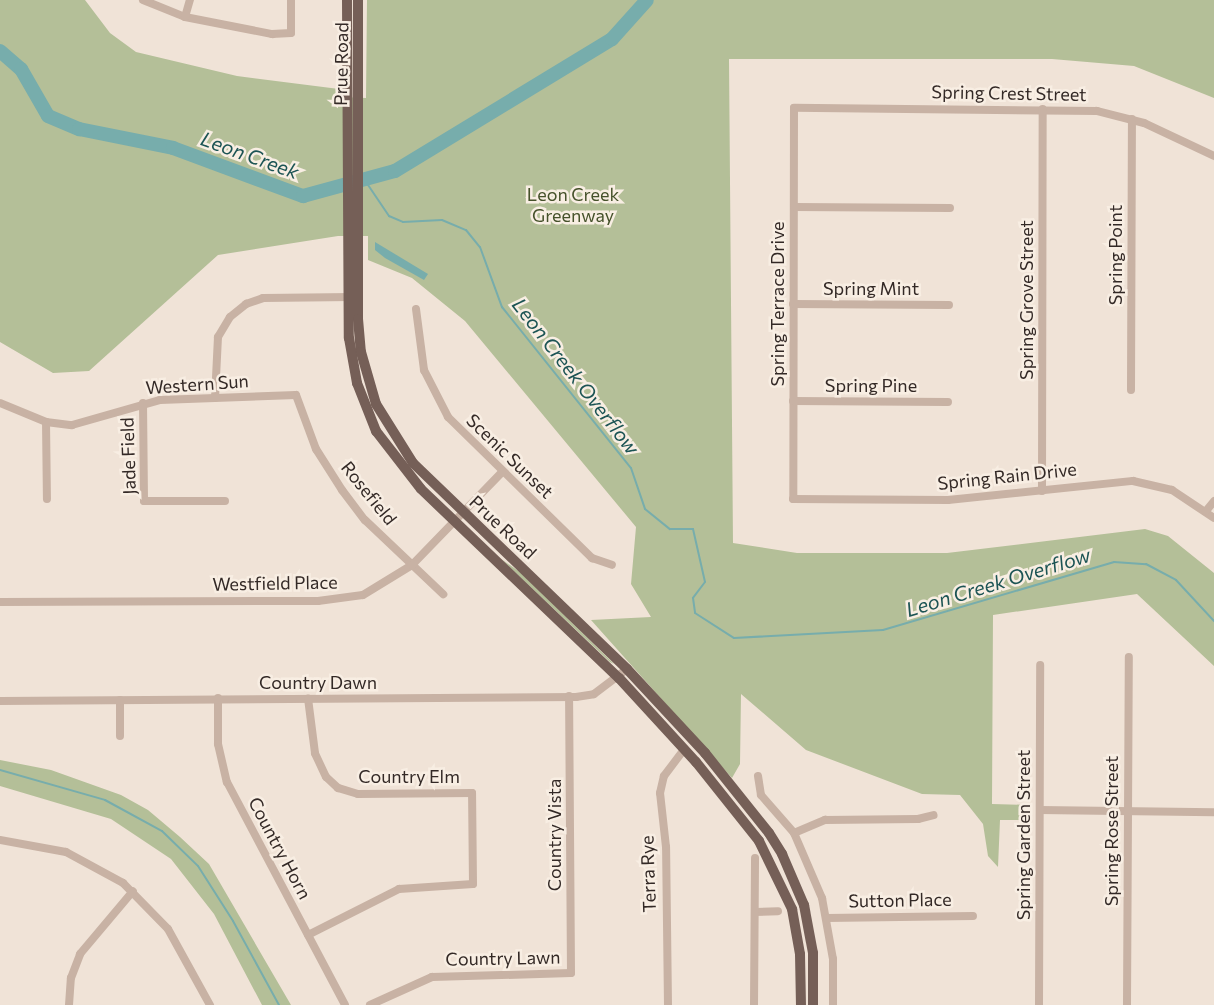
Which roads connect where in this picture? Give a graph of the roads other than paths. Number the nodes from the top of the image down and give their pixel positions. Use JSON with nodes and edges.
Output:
{"nodes":[{"id":1,"x":143,"y":0,"type":"edge"},
{"id":2,"x":190,"y":0,"type":"edge"},
{"id":3,"x":291,"y":0,"type":"edge"},
{"id":4,"x":347,"y":0,"type":"edge"},
{"id":5,"x":358,"y":0,"type":"edge"},
{"id":6,"x":185,"y":17,"type":"junction"},
{"id":7,"x":352,"y":92,"type":"junction"},
{"id":8,"x":794,"y":108,"type":"joint"},
{"id":9,"x":1043,"y":109,"type":"junction"},
{"id":10,"x":1132,"y":119,"type":"junction"},
{"id":11,"x":1214,"y":156,"type":"edge"},
{"id":12,"x":794,"y":207,"type":"junction"},
{"id":13,"x":950,"y":208,"type":"dead end"},
{"id":14,"x":352,"y":297,"type":"junction"},
{"id":15,"x":793,"y":304,"type":"junction"},
{"id":16,"x":949,"y":305,"type":"dead end"},
{"id":17,"x":416,"y":309,"type":"dead end"},
{"id":18,"x":1131,"y":390,"type":"dead end"},
{"id":19,"x":296,"y":395,"type":"joint"},
{"id":20,"x":215,"y":398,"type":"junction"},
{"id":21,"x":793,"y":402,"type":"junction"},
{"id":22,"x":948,"y":402,"type":"dead end"},
{"id":23,"x":0,"y":403,"type":"edge"},
{"id":24,"x":143,"y":403,"type":"junction"},
{"id":25,"x":46,"y":423,"type":"junction"},
{"id":26,"x":502,"y":472,"type":"junction"},
{"id":27,"x":1042,"y":491,"type":"junction"},
{"id":28,"x":47,"y":498,"type":"dead end"},
{"id":29,"x":793,"y":500,"type":"joint"},
{"id":30,"x":225,"y":501,"type":"dead end"},
{"id":31,"x":1214,"y":501,"type":"edge"},
{"id":32,"x":1206,"y":511,"type":"junction"},
{"id":33,"x":462,"y":512,"type":"junction"},
{"id":34,"x":1214,"y":518,"type":"edge"},
{"id":35,"x":454,"y":521,"type":"junction"},
{"id":36,"x":412,"y":565,"type":"junction"},
{"id":37,"x":612,"y":565,"type":"dead end"},
{"id":38,"x":443,"y":594,"type":"dead end"},
{"id":39,"x":0,"y":602,"type":"edge"},
{"id":40,"x":1129,"y":657,"type":"dead end"},
{"id":41,"x":1040,"y":665,"type":"dead end"},
{"id":42,"x":627,"y":669,"type":"junction"},
{"id":43,"x":619,"y":678,"type":"junction"},
{"id":44,"x":569,"y":696,"type":"junction"},
{"id":45,"x":218,"y":698,"type":"junction"},
{"id":46,"x":308,"y":698,"type":"junction"},
{"id":47,"x":120,"y":700,"type":"junction"},
{"id":48,"x":0,"y":701,"type":"edge"},
{"id":49,"x":120,"y":736,"type":"dead end"},
{"id":50,"x":684,"y":749,"type":"junction"},
{"id":51,"x":758,"y":776,"type":"dead end"},
{"id":52,"x":1040,"y":810,"type":"junction"},
{"id":53,"x":1128,"y":812,"type":"junction"},
{"id":54,"x":1214,"y":812,"type":"edge"},
{"id":55,"x":934,"y":815,"type":"dead end"},
{"id":56,"x":794,"y":833,"type":"junction"},
{"id":57,"x":0,"y":840,"type":"edge"},
{"id":58,"x":755,"y":858,"type":"dead end"},
{"id":59,"x":133,"y":891,"type":"junction"},
{"id":60,"x":778,"y":911,"type":"dead end"},
{"id":61,"x":755,"y":912,"type":"junction"},
{"id":62,"x":974,"y":916,"type":"dead end"},
{"id":63,"x":827,"y":918,"type":"junction"},
{"id":64,"x":308,"y":935,"type":"junction"},
{"id":65,"x":813,"y":953,"type":"junction"},
{"id":66,"x":800,"y":954,"type":"junction"},
{"id":67,"x":572,"y":973,"type":"joint"},
{"id":68,"x":69,"y":1005,"type":"edge"},
{"id":69,"x":210,"y":1005,"type":"edge"},
{"id":70,"x":345,"y":1005,"type":"edge"},
{"id":71,"x":370,"y":1005,"type":"edge"},
{"id":72,"x":668,"y":1005,"type":"edge"},
{"id":73,"x":754,"y":1005,"type":"edge"},
{"id":74,"x":801,"y":1005,"type":"edge"},
{"id":75,"x":813,"y":1005,"type":"edge"},
{"id":76,"x":833,"y":1005,"type":"edge"},
{"id":77,"x":1039,"y":1005,"type":"edge"},
{"id":78,"x":1127,"y":1005,"type":"edge"}],
"edges":[{"from":1,"to":6,"type":"street"},
{"from":2,"to":6,"type":"street"},
{"from":3,"to":6,"type":"street"},
{"from":4,"to":7,"type":"main road","name":"Prue Road"},
{"from":5,"to":7,"type":"main road","name":"Prue Road"},
{"from":7,"to":14,"type":"main road","name":"Prue Road"},
{"from":8,"to":9,"type":"street","name":"Spring Crest Street"},
{"from":8,"to":12,"type":"street","name":"Spring Terrace Drive"},
{"from":9,"to":10,"type":"street","name":"Spring Crest Street"},
{"from":9,"to":27,"type":"street","name":"Spring Grove Street"},
{"from":10,"to":11,"type":"street","name":"Spring Crest Street"},
{"from":10,"to":18,"type":"street","name":"Spring Point"},
{"from":12,"to":13,"type":"street"},
{"from":12,"to":15,"type":"street","name":"Spring Terrace Drive"},
{"from":14,"to":20,"type":"street"},
{"from":14,"to":33,"type":"main road","name":"Prue Road"},
{"from":14,"to":35,"type":"main road","name":"Prue Road"},
{"from":15,"to":16,"type":"street","name":"Spring Mint"},
{"from":15,"to":21,"type":"street","name":"Spring Terrace Drive"},
{"from":17,"to":26,"type":"street","name":"Scenic Sunset"},
{"from":19,"to":20,"type":"street","name":"Western Sun"},
{"from":19,"to":36,"type":"street","name":"Rosefield"},
{"from":20,"to":24,"type":"street","name":"Western Sun"},
{"from":21,"to":22,"type":"street","name":"Spring Pine"},
{"from":21,"to":29,"type":"street","name":"Spring Terrace Drive"},
{"from":23,"to":25,"type":"street","name":"Western Sun"},
{"from":24,"to":25,"type":"street","name":"Western Sun"},
{"from":24,"to":30,"type":"street","name":"Jade Field"},
{"from":25,"to":28,"type":"street"},
{"from":26,"to":33,"type":"street","name":"Westfield Place"},
{"from":26,"to":37,"type":"street","name":"Scenic Sunset"},
{"from":27,"to":29,"type":"street","name":"Spring Rain Drive"},
{"from":27,"to":32,"type":"street","name":"Spring Rain Drive"},
{"from":31,"to":32,"type":"street"},
{"from":32,"to":34,"type":"street","name":"Spring Rain Drive"},
{"from":33,"to":35,"type":"street","name":"Westfield Place"},
{"from":33,"to":42,"type":"main road","name":"Prue Road"},
{"from":35,"to":36,"type":"street","name":"Westfield Place"},
{"from":35,"to":43,"type":"main road","name":"Prue Road"},
{"from":36,"to":38,"type":"street","name":"Rosefield"},
{"from":36,"to":39,"type":"street","name":"Westfield Place"},
{"from":40,"to":53,"type":"street","name":"Spring Rose Street"},
{"from":41,"to":52,"type":"street","name":"Spring Garden Street"},
{"from":42,"to":43,"type":"street","name":"Country Dawn"},
{"from":42,"to":65,"type":"main road","name":"Prue Road"},
{"from":43,"to":44,"type":"street","name":"Country Dawn"},
{"from":43,"to":50,"type":"main road","name":"Prue Road"},
{"from":44,"to":46,"type":"street","name":"Country Dawn"},
{"from":44,"to":67,"type":"street","name":"Country Vista"},
{"from":45,"to":46,"type":"street","name":"Country Dawn"},
{"from":45,"to":47,"type":"street","name":"Country Dawn"},
{"from":45,"to":64,"type":"street","name":"Country Horn"},
{"from":46,"to":64,"type":"street","name":"Country Elm"},
{"from":47,"to":48,"type":"street","name":"Country Dawn"},
{"from":47,"to":49,"type":"street"},
{"from":50,"to":66,"type":"main road","name":"Prue Road"},
{"from":50,"to":72,"type":"street","name":"Terra Rye"},
{"from":51,"to":56,"type":"street"},
{"from":52,"to":53,"type":"street"},
{"from":52,"to":77,"type":"street","name":"Spring Garden Street"},
{"from":53,"to":54,"type":"street"},
{"from":53,"to":78,"type":"street","name":"Spring Rose Street"},
{"from":55,"to":56,"type":"street"},
{"from":56,"to":63,"type":"street"},
{"from":57,"to":59,"type":"street"},
{"from":58,"to":61,"type":"street"},
{"from":59,"to":68,"type":"street"},
{"from":59,"to":69,"type":"street"},
{"from":60,"to":61,"type":"street"},
{"from":61,"to":73,"type":"street"},
{"from":62,"to":63,"type":"street","name":"Sutton Place"},
{"from":63,"to":76,"type":"street"},
{"from":64,"to":70,"type":"street","name":"Country Horn"},
{"from":65,"to":66,"type":"main road"},
{"from":65,"to":75,"type":"main road","name":"Prue Road"},
{"from":66,"to":74,"type":"main road","name":"Prue Road"},
{"from":67,"to":71,"type":"street","name":"Country Lawn"}]}
